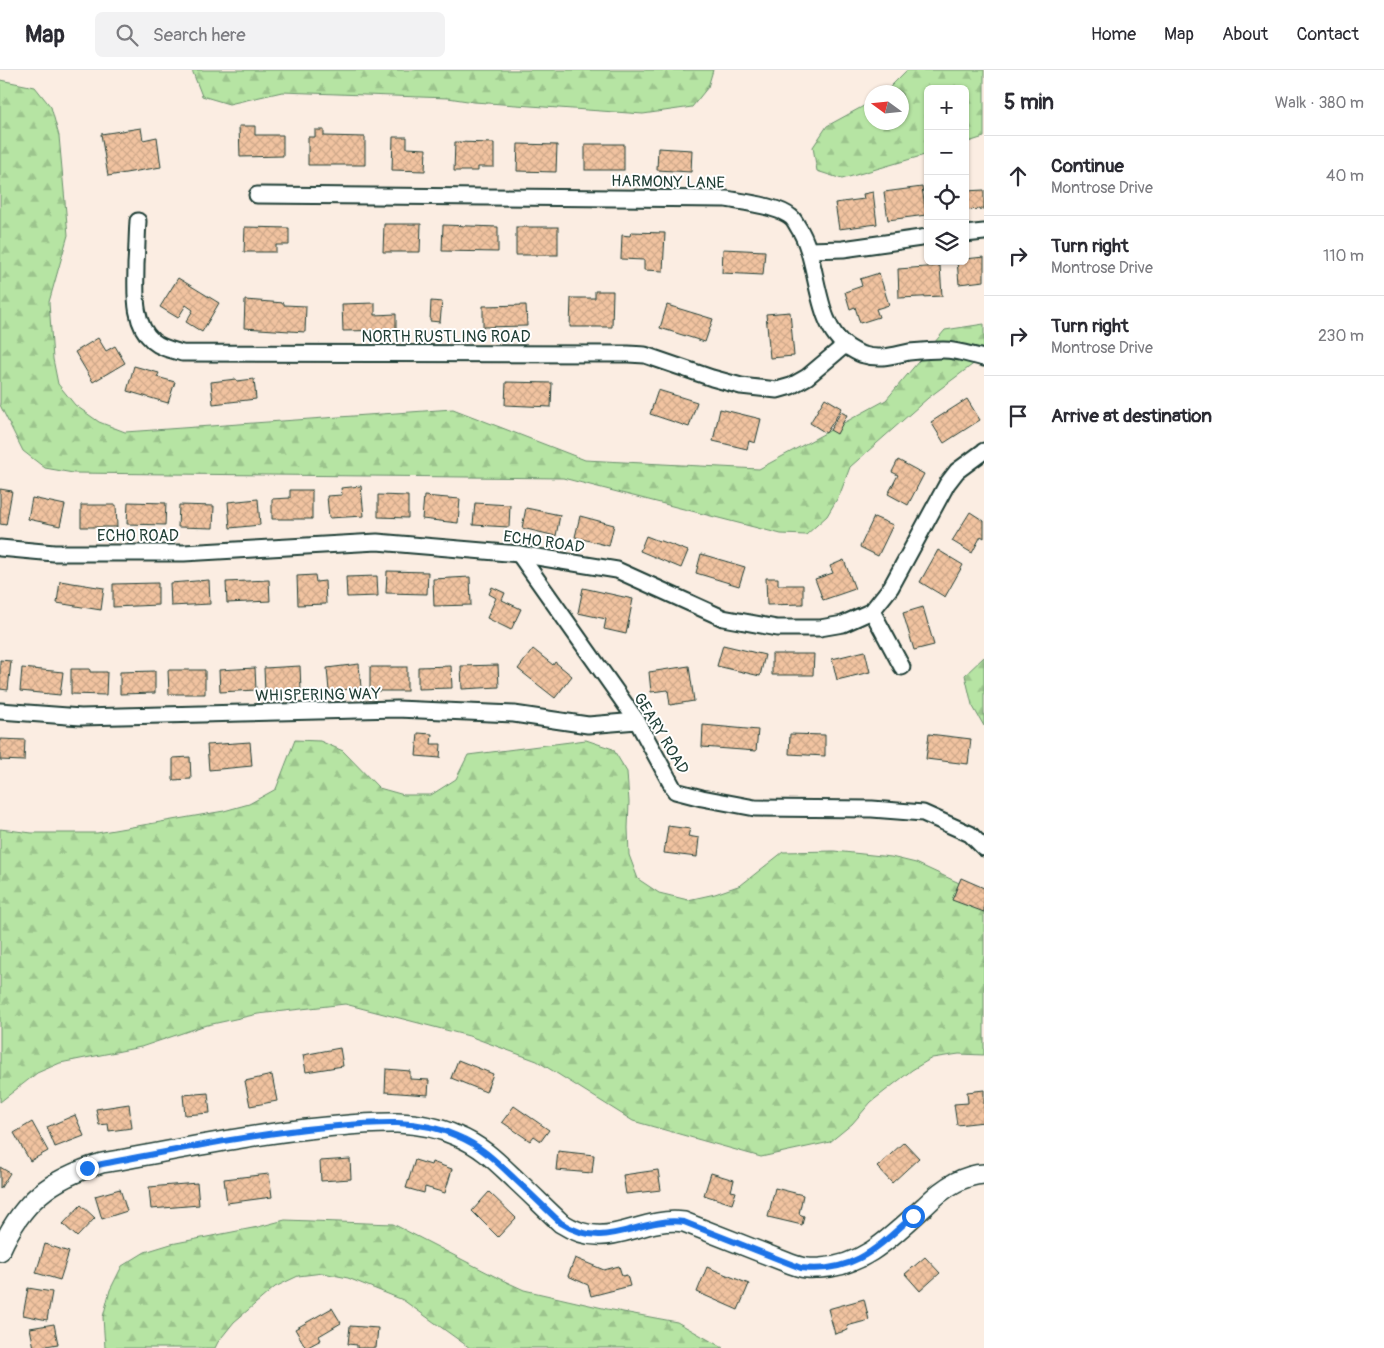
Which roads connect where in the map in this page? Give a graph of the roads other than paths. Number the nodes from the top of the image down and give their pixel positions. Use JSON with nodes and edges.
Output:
{"nodes":[{"id":1,"x":257,"y":195,"type":"dead end"},
{"id":2,"x":138,"y":221,"type":"dead end"},
{"id":3,"x":984,"y":232,"type":"edge"},
{"id":4,"x":969,"y":234,"type":"edge"},
{"id":5,"x":924,"y":238,"type":"edge"},
{"id":6,"x":809,"y":250,"type":"junction"},
{"id":7,"x":845,"y":345,"type":"junction"},
{"id":8,"x":984,"y":358,"type":"edge"},
{"id":9,"x":984,"y":451,"type":"edge"},
{"id":10,"x":0,"y":548,"type":"edge"},
{"id":11,"x":519,"y":554,"type":"junction"},
{"id":12,"x":872,"y":611,"type":"junction"},
{"id":13,"x":902,"y":667,"type":"dead end"},
{"id":14,"x":0,"y":711,"type":"edge"},
{"id":15,"x":637,"y":721,"type":"junction"},
{"id":16,"x":984,"y":848,"type":"edge"},
{"id":17,"x":984,"y":1174,"type":"edge"},
{"id":18,"x":0,"y":1251,"type":"edge"}],
"edges":[{"from":1,"to":6,"type":"street","name":"HARMONY LANE"},
{"from":2,"to":7,"type":"street","name":"NORTH RUSTLING ROAD"},
{"from":3,"to":4,"type":"street"},
{"from":5,"to":6,"type":"street"},
{"from":6,"to":7,"type":"street","name":"HARMONY LANE"},
{"from":7,"to":8,"type":"street","name":"HARMONY LANE"},
{"from":9,"to":12,"type":"street","name":"ECHO ROAD"},
{"from":10,"to":11,"type":"street","name":"ECHO ROAD"},
{"from":11,"to":12,"type":"street","name":"ECHO ROAD"},
{"from":11,"to":15,"type":"street","name":"GEARY ROAD"},
{"from":12,"to":13,"type":"street"},
{"from":14,"to":15,"type":"street","name":"WHISPERING WAY"},
{"from":15,"to":16,"type":"street","name":"GEARY ROAD"},
{"from":17,"to":18,"type":"street"}]}
